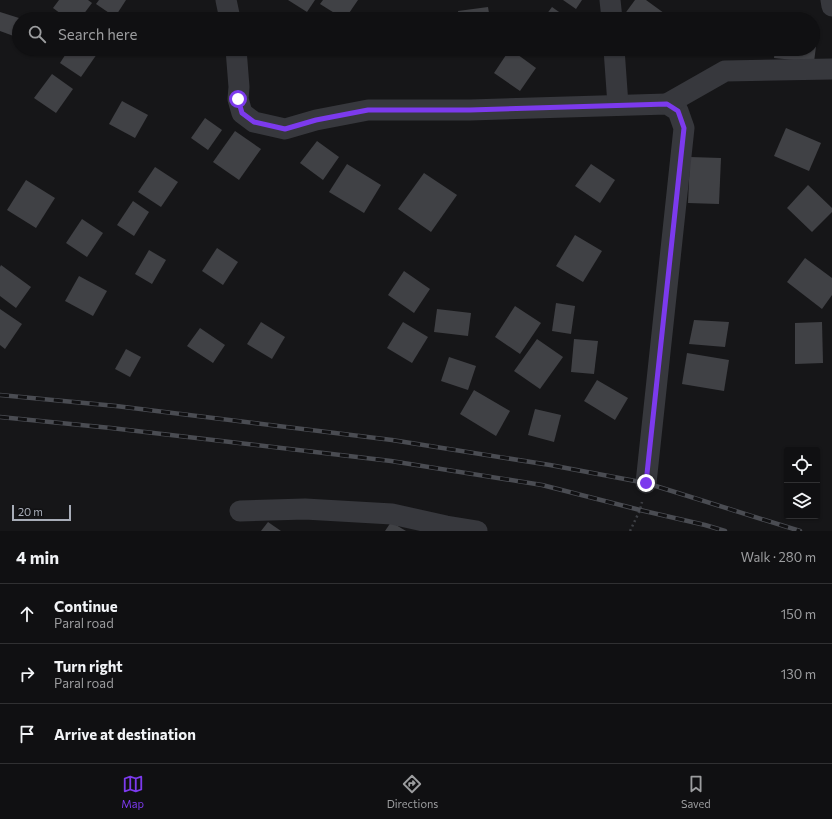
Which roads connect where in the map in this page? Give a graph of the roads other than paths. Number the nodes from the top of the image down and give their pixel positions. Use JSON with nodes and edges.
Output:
{"nodes":[{"id":1,"x":226,"y":0,"type":"edge"},
{"id":2,"x":610,"y":0,"type":"edge"},
{"id":3,"x":831,"y":0,"type":"edge"},
{"id":4,"x":832,"y":6,"type":"edge"},
{"id":5,"x":229,"y":12,"type":"edge"},
{"id":6,"x":611,"y":12,"type":"edge"},
{"id":7,"x":237,"y":56,"type":"edge"},
{"id":8,"x":614,"y":56,"type":"edge"},
{"id":9,"x":832,"y":69,"type":"edge"},
{"id":10,"x":667,"y":104,"type":"junction"},
{"id":11,"x":618,"y":105,"type":"junction"},
{"id":12,"x":646,"y":483,"type":"road end"},
{"id":13,"x":240,"y":512,"type":"dead end"},
{"id":14,"x":444,"y":529,"type":"edge"},
{"id":15,"x":477,"y":531,"type":"edge"}],
"edges":[{"from":1,"to":5,"type":"street"},
{"from":2,"to":6,"type":"street"},
{"from":3,"to":4,"type":"street"},
{"from":7,"to":11,"type":"street"},
{"from":8,"to":11,"type":"street"},
{"from":9,"to":10,"type":"street"},
{"from":10,"to":11,"type":"street"},
{"from":10,"to":12,"type":"street"},
{"from":13,"to":14,"type":"street"},
{"from":14,"to":15,"type":"street"}]}
